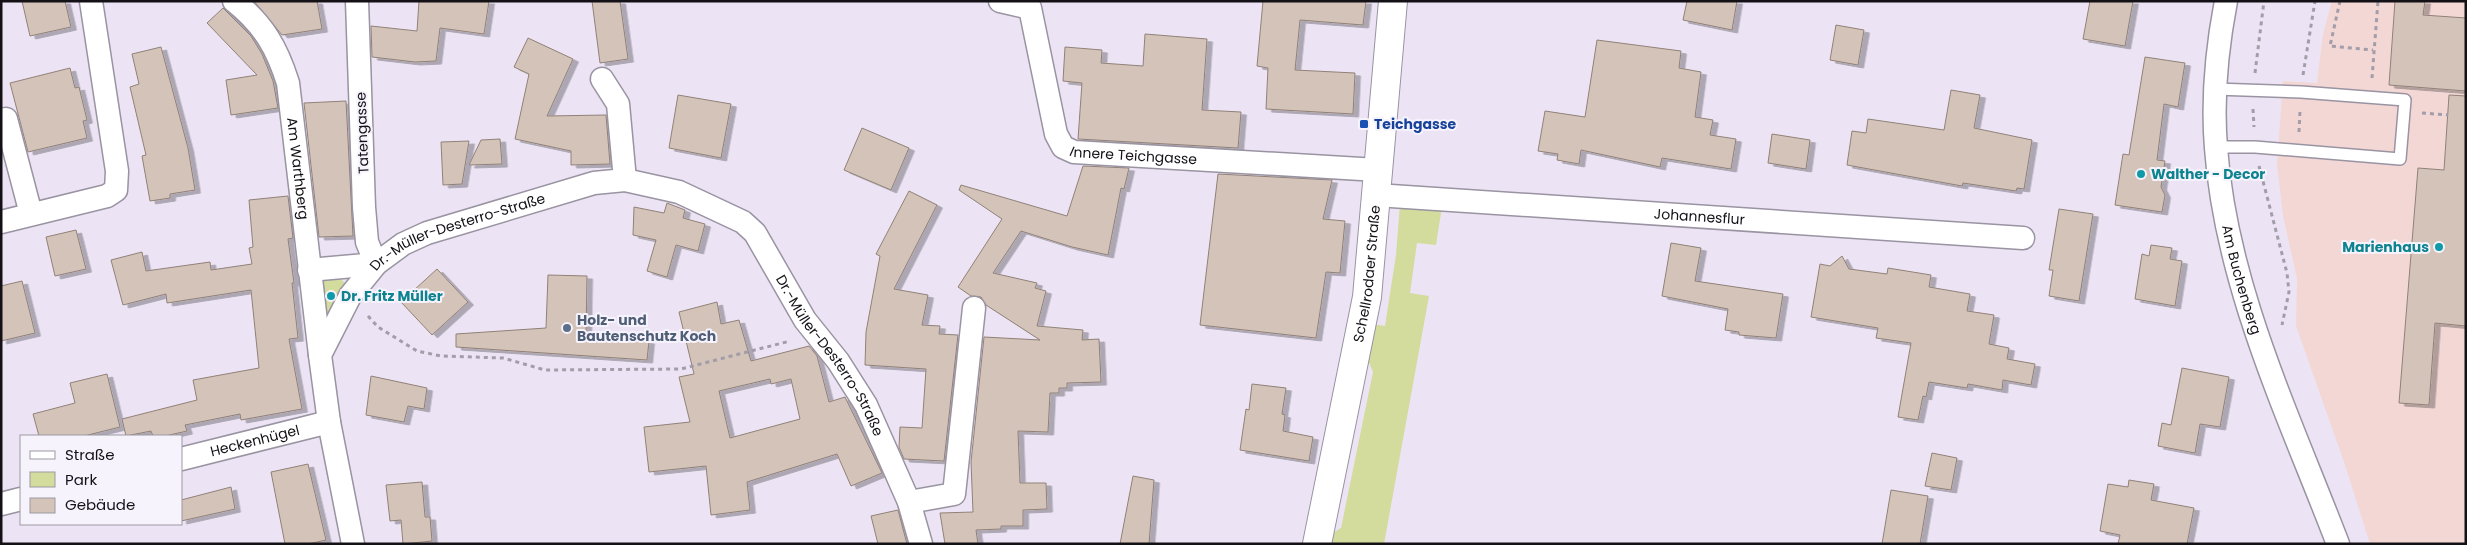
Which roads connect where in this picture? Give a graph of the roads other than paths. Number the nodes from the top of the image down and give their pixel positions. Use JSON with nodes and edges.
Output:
{"nodes":[{"id":1,"x":90,"y":1,"type":"edge"},
{"id":2,"x":234,"y":1,"type":"edge"},
{"id":3,"x":357,"y":1,"type":"edge"},
{"id":4,"x":1000,"y":1,"type":"edge"},
{"id":5,"x":1392,"y":1,"type":"edge"},
{"id":6,"x":2226,"y":1,"type":"edge"},
{"id":7,"x":602,"y":79,"type":"dead end"},
{"id":8,"x":2216,"y":89,"type":"junction"},
{"id":9,"x":6,"y":119,"type":"dead end"},
{"id":10,"x":2216,"y":147,"type":"junction"},
{"id":11,"x":625,"y":180,"type":"junction"},
{"id":12,"x":1377,"y":182,"type":"junction"},
{"id":13,"x":31,"y":214,"type":"junction"},
{"id":14,"x":1,"y":222,"type":"edge"},
{"id":15,"x":2023,"y":238,"type":"dead end"},
{"id":16,"x":376,"y":264,"type":"junction"},
{"id":17,"x":309,"y":270,"type":"junction"},
{"id":18,"x":974,"y":308,"type":"dead end"},
{"id":19,"x":320,"y":355,"type":"junction"},
{"id":20,"x":329,"y":422,"type":"junction"},
{"id":21,"x":182,"y":459,"type":"edge"},
{"id":22,"x":20,"y":499,"type":"edge"},
{"id":23,"x":909,"y":502,"type":"junction"},
{"id":24,"x":1,"y":504,"type":"edge"},
{"id":25,"x":353,"y":544,"type":"edge"},
{"id":26,"x":921,"y":544,"type":"edge"},
{"id":27,"x":1317,"y":544,"type":"edge"},
{"id":28,"x":2338,"y":544,"type":"edge"}],
"edges":[{"from":1,"to":13,"type":"street"},
{"from":2,"to":17,"type":"street","name":"Am Warthberg"},
{"from":3,"to":16,"type":"street","name":"Tatengasse"},
{"from":4,"to":12,"type":"street","name":"Innere Teichgasse"},
{"from":5,"to":12,"type":"street","name":"Schellrodaer Straße"},
{"from":6,"to":8,"type":"street","name":"Am Buchenberg"},
{"from":7,"to":11,"type":"street"},
{"from":8,"to":10,"type":"street","name":"Am Buchenberg"},
{"from":8,"to":10,"type":"lane"},
{"from":9,"to":13,"type":"street"},
{"from":10,"to":28,"type":"street","name":"Am Buchenberg"},
{"from":11,"to":16,"type":"street","name":"Dr.-Müller-Desterro-Straße"},
{"from":11,"to":23,"type":"street","name":"Dr.-Müller-Desterro-Straße"},
{"from":12,"to":15,"type":"street","name":"Johannesflur"},
{"from":12,"to":27,"type":"street","name":"Schellrodaer Straße"},
{"from":13,"to":14,"type":"street"},
{"from":16,"to":17,"type":"street"},
{"from":16,"to":19,"type":"street","name":"Dr.-Müller-Desterro-Straße"},
{"from":17,"to":19,"type":"street","name":"Am Warthberg"},
{"from":18,"to":23,"type":"street"},
{"from":19,"to":20,"type":"street"},
{"from":20,"to":21,"type":"street","name":"Heckenhügel"},
{"from":20,"to":25,"type":"street"},
{"from":22,"to":24,"type":"street"},
{"from":23,"to":26,"type":"street","name":"Dr.-Müller-Desterro-Straße"}]}
